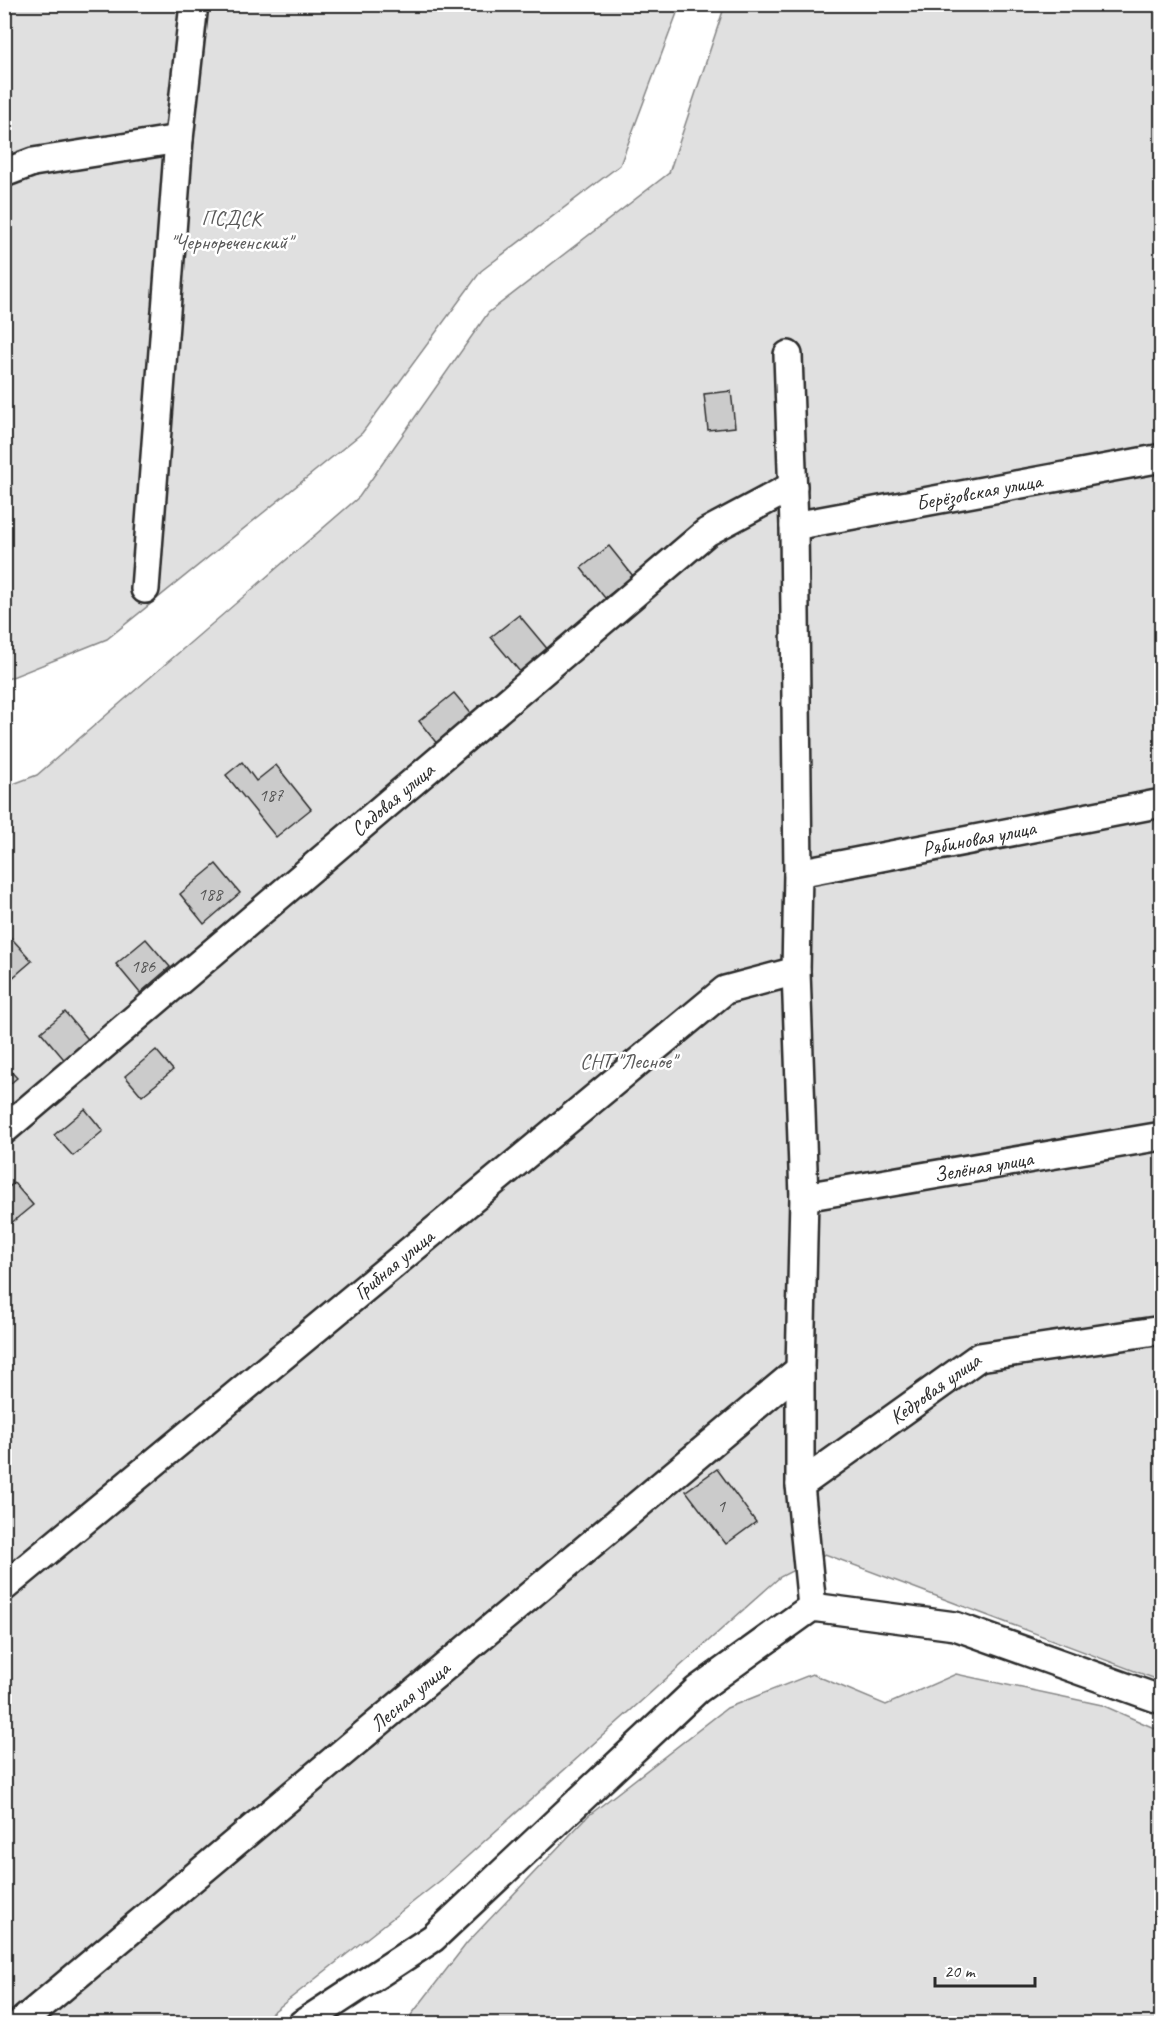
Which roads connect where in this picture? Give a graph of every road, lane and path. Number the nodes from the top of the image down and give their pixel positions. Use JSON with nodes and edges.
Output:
{"nodes":[{"id":1,"x":194,"y":4,"type":"edge"},
{"id":2,"x":179,"y":139,"type":"junction"},
{"id":3,"x":4,"y":173,"type":"edge"},
{"id":4,"x":788,"y":355,"type":"dead end"},
{"id":5,"x":1161,"y":458,"type":"edge"},
{"id":6,"x":793,"y":486,"type":"junction"},
{"id":7,"x":794,"y":526,"type":"junction"},
{"id":8,"x":145,"y":589,"type":"dead end"},
{"id":9,"x":1161,"y":803,"type":"edge"},
{"id":10,"x":798,"y":873,"type":"junction"},
{"id":11,"x":796,"y":971,"type":"junction"},
{"id":12,"x":4,"y":1130,"type":"edge"},
{"id":13,"x":1161,"y":1136,"type":"edge"},
{"id":14,"x":804,"y":1197,"type":"junction"},
{"id":15,"x":1161,"y":1330,"type":"edge"},
{"id":16,"x":800,"y":1368,"type":"junction"},
{"id":17,"x":800,"y":1485,"type":"junction"},
{"id":18,"x":4,"y":1587,"type":"edge"},
{"id":19,"x":812,"y":1607,"type":"junction"},
{"id":20,"x":1161,"y":1700,"type":"edge"},
{"id":21,"x":19,"y":2024,"type":"edge"},
{"id":22,"x":302,"y":2024,"type":"edge"}],
"edges":[{"from":1,"to":2,"type":"street"},
{"from":2,"to":3,"type":"street"},
{"from":2,"to":8,"type":"street"},
{"from":4,"to":6,"type":"street"},
{"from":5,"to":7,"type":"street","name":"Берёзовская улица"},
{"from":6,"to":7,"type":"street"},
{"from":6,"to":12,"type":"street","name":"Садовая улица"},
{"from":7,"to":10,"type":"street"},
{"from":9,"to":10,"type":"street","name":"Рябиновая улица"},
{"from":10,"to":11,"type":"street"},
{"from":11,"to":14,"type":"street"},
{"from":11,"to":18,"type":"street","name":"Грибная улица"},
{"from":13,"to":14,"type":"street","name":"Зелёная улица"},
{"from":14,"to":16,"type":"street"},
{"from":15,"to":17,"type":"street","name":"Кедровая улица"},
{"from":16,"to":17,"type":"street"},
{"from":16,"to":21,"type":"street","name":"Лесная улица"},
{"from":17,"to":19,"type":"street"},
{"from":19,"to":20,"type":"street"},
{"from":19,"to":22,"type":"street"}]}
